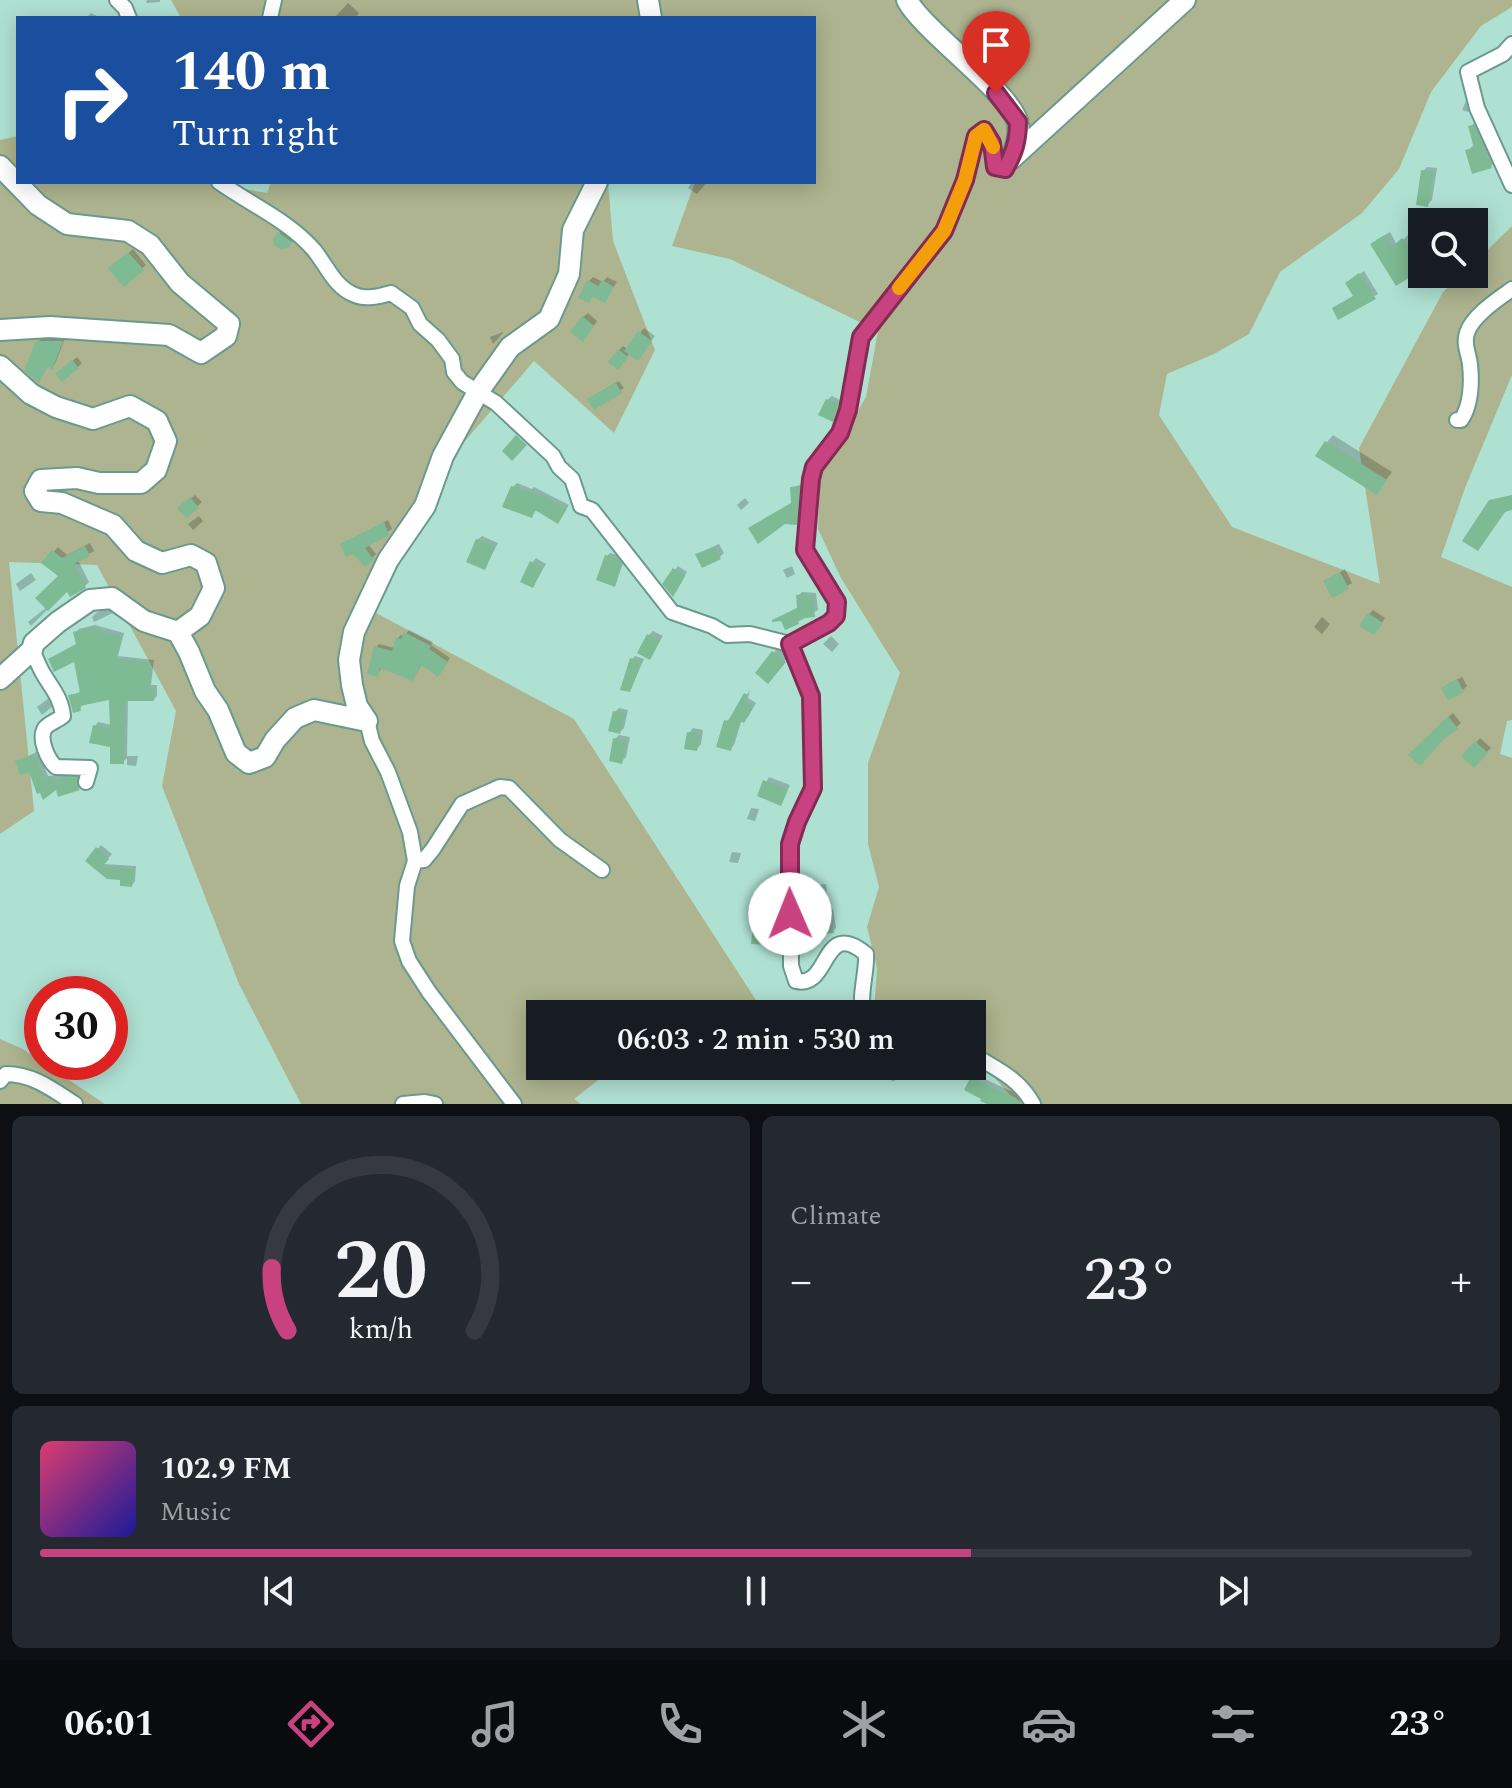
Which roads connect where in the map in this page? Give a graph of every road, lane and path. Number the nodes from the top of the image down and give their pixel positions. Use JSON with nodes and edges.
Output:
{"nodes":[{"id":1,"x":907,"y":0,"type":"edge"},
{"id":2,"x":1185,"y":0,"type":"edge"},
{"id":3,"x":1512,"y":44,"type":"edge"},
{"id":4,"x":1011,"y":159,"type":"junction"},
{"id":5,"x":0,"y":166,"type":"edge"},
{"id":6,"x":16,"y":182,"type":"edge"},
{"id":7,"x":18,"y":184,"type":"edge"},
{"id":8,"x":222,"y":184,"type":"edge"},
{"id":9,"x":596,"y":184,"type":"edge"},
{"id":10,"x":1512,"y":185,"type":"edge"},
{"id":11,"x":1512,"y":289,"type":"edge"},
{"id":12,"x":0,"y":330,"type":"edge"},
{"id":13,"x":0,"y":366,"type":"edge"},
{"id":14,"x":478,"y":392,"type":"junction"},
{"id":15,"x":1457,"y":420,"type":"dead end"},
{"id":16,"x":178,"y":632,"type":"junction"},
{"id":17,"x":790,"y":644,"type":"junction"},
{"id":18,"x":32,"y":650,"type":"junction"},
{"id":19,"x":0,"y":679,"type":"edge"},
{"id":20,"x":367,"y":721,"type":"junction"},
{"id":21,"x":86,"y":782,"type":"dead end"},
{"id":22,"x":415,"y":861,"type":"junction"},
{"id":23,"x":602,"y":870,"type":"dead end"},
{"id":24,"x":862,"y":1000,"type":"edge"},
{"id":25,"x":986,"y":1062,"type":"edge"},
{"id":26,"x":0,"y":1081,"type":"edge"},
{"id":27,"x":75,"y":1104,"type":"edge"},
{"id":28,"x":403,"y":1104,"type":"edge"},
{"id":29,"x":435,"y":1104,"type":"edge"},
{"id":30,"x":514,"y":1104,"type":"edge"},
{"id":31,"x":1033,"y":1104,"type":"edge"}],
"edges":[{"from":1,"to":4,"type":"street"},
{"from":2,"to":4,"type":"street"},
{"from":3,"to":10,"type":"street"},
{"from":4,"to":17,"type":"street"},
{"from":5,"to":6,"type":"street"},
{"from":7,"to":12,"type":"street"},
{"from":8,"to":14,"type":"street"},
{"from":9,"to":14,"type":"street"},
{"from":11,"to":15,"type":"street"},
{"from":13,"to":16,"type":"street"},
{"from":14,"to":17,"type":"street"},
{"from":14,"to":20,"type":"street"},
{"from":16,"to":18,"type":"street"},
{"from":16,"to":20,"type":"street"},
{"from":17,"to":24,"type":"street"},
{"from":18,"to":19,"type":"street"},
{"from":18,"to":21,"type":"street"},
{"from":20,"to":22,"type":"street"},
{"from":22,"to":23,"type":"street"},
{"from":22,"to":30,"type":"street"},
{"from":25,"to":31,"type":"street"},
{"from":26,"to":27,"type":"street"},
{"from":28,"to":29,"type":"street"}]}
